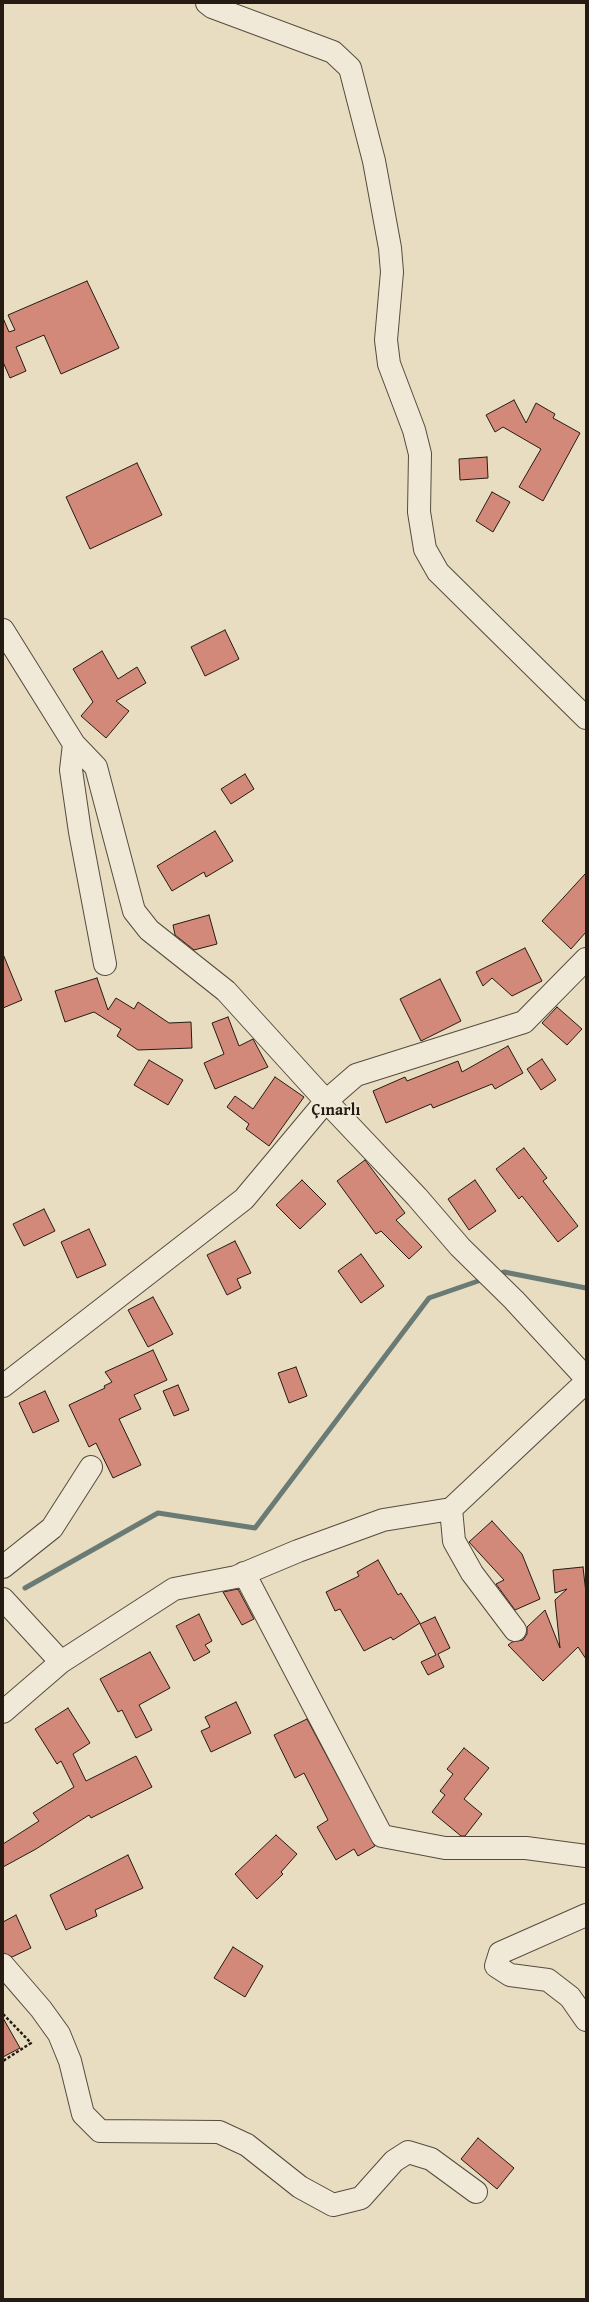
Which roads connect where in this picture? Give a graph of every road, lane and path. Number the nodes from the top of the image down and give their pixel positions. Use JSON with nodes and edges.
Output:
{"nodes":[{"id":1,"x":207,"y":3,"type":"edge"},
{"id":2,"x":3,"y":630,"type":"edge"},
{"id":3,"x":586,"y":718,"type":"edge"},
{"id":4,"x":74,"y":744,"type":"junction"},
{"id":5,"x":586,"y":959,"type":"edge"},
{"id":6,"x":105,"y":964,"type":"dead end"},
{"id":7,"x":326,"y":1101,"type":"junction"},
{"id":8,"x":586,"y":1378,"type":"edge"},
{"id":9,"x":586,"y":1382,"type":"edge"},
{"id":10,"x":3,"y":1386,"type":"edge"},
{"id":11,"x":90,"y":1467,"type":"dead end"},
{"id":12,"x":451,"y":1509,"type":"junction"},
{"id":13,"x":3,"y":1568,"type":"edge"},
{"id":14,"x":244,"y":1574,"type":"junction"},
{"id":15,"x":3,"y":1599,"type":"edge"},
{"id":16,"x":515,"y":1630,"type":"dead end"},
{"id":17,"x":61,"y":1662,"type":"junction"},
{"id":18,"x":3,"y":1712,"type":"edge"},
{"id":19,"x":586,"y":1856,"type":"edge"},
{"id":20,"x":586,"y":1914,"type":"edge"},
{"id":21,"x":3,"y":1965,"type":"edge"},
{"id":22,"x":3,"y":2014,"type":"edge"},
{"id":23,"x":586,"y":2020,"type":"edge"},
{"id":24,"x":3,"y":2061,"type":"edge"},
{"id":25,"x":476,"y":2192,"type":"dead end"}],
"edges":[{"from":1,"to":3,"type":"street"},
{"from":2,"to":4,"type":"street"},
{"from":4,"to":6,"type":"street"},
{"from":4,"to":7,"type":"street"},
{"from":5,"to":7,"type":"street"},
{"from":7,"to":8,"type":"street"},
{"from":7,"to":10,"type":"street"},
{"from":9,"to":12,"type":"street"},
{"from":11,"to":13,"type":"street"},
{"from":12,"to":14,"type":"street"},
{"from":12,"to":16,"type":"street"},
{"from":14,"to":17,"type":"street"},
{"from":14,"to":19,"type":"street"},
{"from":15,"to":17,"type":"street"},
{"from":17,"to":18,"type":"street"},
{"from":20,"to":23,"type":"street"},
{"from":21,"to":25,"type":"street"},
{"from":22,"to":24,"type":"path"}]}
